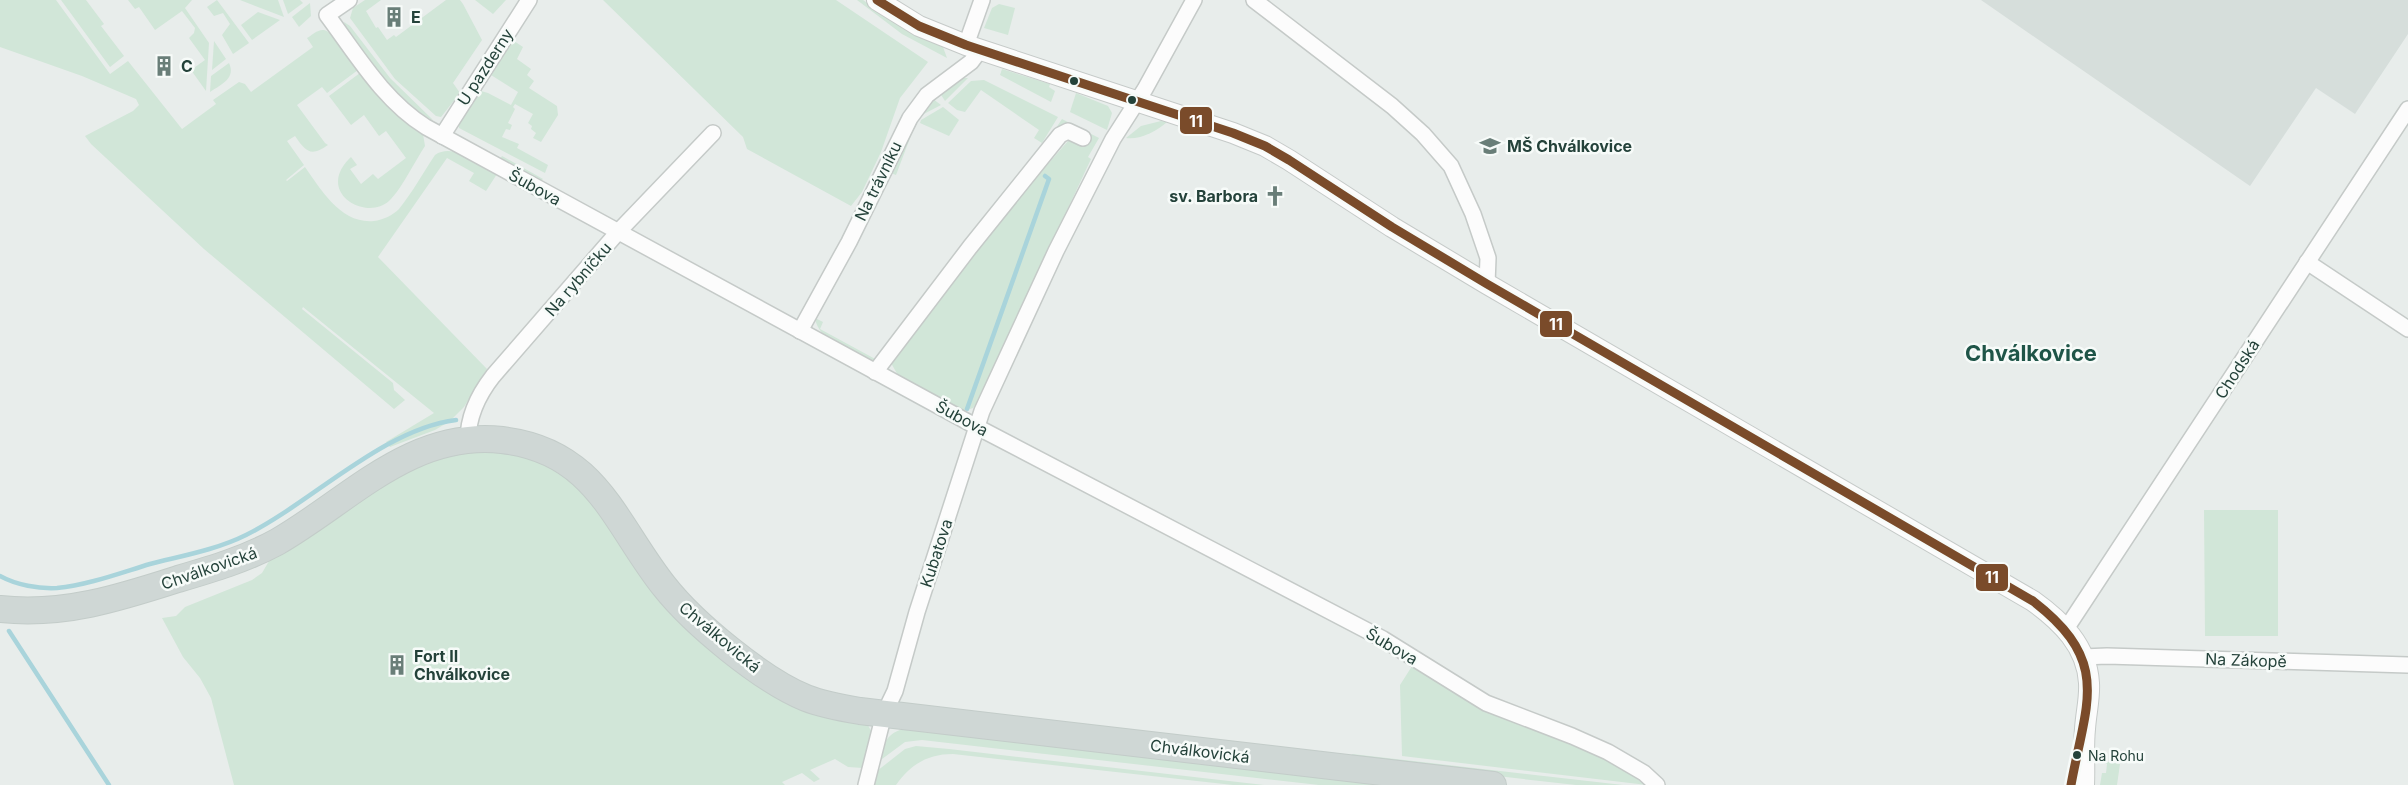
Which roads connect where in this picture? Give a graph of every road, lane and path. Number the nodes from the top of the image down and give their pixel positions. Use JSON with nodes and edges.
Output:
{"nodes":[{"id":1,"x":349,"y":0,"type":"edge"},
{"id":2,"x":529,"y":0,"type":"edge"},
{"id":3,"x":877,"y":0,"type":"edge"},
{"id":4,"x":982,"y":0,"type":"edge"},
{"id":5,"x":1194,"y":0,"type":"edge"},
{"id":6,"x":1254,"y":0,"type":"edge"},
{"id":7,"x":973,"y":47,"type":"junction"},
{"id":8,"x":1137,"y":102,"type":"junction"},
{"id":9,"x":2408,"y":109,"type":"edge"},
{"id":10,"x":713,"y":133,"type":"dead end"},
{"id":11,"x":442,"y":136,"type":"junction"},
{"id":12,"x":1083,"y":138,"type":"dead end"},
{"id":13,"x":618,"y":232,"type":"junction"},
{"id":14,"x":2307,"y":262,"type":"junction"},
{"id":15,"x":1487,"y":284,"type":"junction"},
{"id":16,"x":2408,"y":329,"type":"edge"},
{"id":17,"x":800,"y":331,"type":"junction"},
{"id":18,"x":875,"y":372,"type":"junction"},
{"id":19,"x":977,"y":427,"type":"junction"},
{"id":20,"x":468,"y":440,"type":"junction"},
{"id":21,"x":0,"y":609,"type":"edge"},
{"id":22,"x":2066,"y":629,"type":"junction"},
{"id":23,"x":2084,"y":657,"type":"junction"},
{"id":24,"x":2408,"y":665,"type":"edge"},
{"id":25,"x":884,"y":714,"type":"junction"},
{"id":26,"x":2085,"y":730,"type":"junction"},
{"id":27,"x":866,"y":785,"type":"edge"},
{"id":28,"x":1493,"y":785,"type":"edge"},
{"id":29,"x":1656,"y":785,"type":"edge"},
{"id":30,"x":2071,"y":785,"type":"edge"},
{"id":31,"x":2084,"y":785,"type":"edge"}],
"edges":[{"from":1,"to":11,"type":"street","name":"Šubova"},
{"from":2,"to":11,"type":"street","name":"U pazderny"},
{"from":3,"to":7,"type":"street"},
{"from":4,"to":7,"type":"street"},
{"from":5,"to":8,"type":"street","name":"Kubatova"},
{"from":6,"to":15,"type":"street"},
{"from":7,"to":8,"type":"street"},
{"from":7,"to":17,"type":"street","name":"Na trávníku"},
{"from":8,"to":15,"type":"street"},
{"from":8,"to":19,"type":"street","name":"Kubatova"},
{"from":9,"to":14,"type":"street","name":"Chodská"},
{"from":10,"to":13,"type":"street","name":"Na rybníčku"},
{"from":11,"to":13,"type":"street","name":"Šubova"},
{"from":12,"to":18,"type":"street"},
{"from":13,"to":17,"type":"street","name":"Šubova"},
{"from":13,"to":20,"type":"street","name":"Na rybníčku"},
{"from":14,"to":16,"type":"street"},
{"from":14,"to":22,"type":"street","name":"Chodská"},
{"from":15,"to":22,"type":"street"},
{"from":17,"to":18,"type":"street","name":"Šubova"},
{"from":18,"to":19,"type":"street","name":"Šubova"},
{"from":19,"to":25,"type":"street","name":"Kubatova"},
{"from":19,"to":29,"type":"street","name":"Šubova"},
{"from":20,"to":21,"type":"main road","name":"Chválkovická"},
{"from":20,"to":25,"type":"main road","name":"Chválkovická"},
{"from":22,"to":23,"type":"street"},
{"from":23,"to":24,"type":"street","name":"Na Zákopě"},
{"from":23,"to":26,"type":"street"},
{"from":25,"to":27,"type":"street","name":"Kubatova"},
{"from":25,"to":28,"type":"main road","name":"Chválkovická"},
{"from":26,"to":30,"type":"street"},
{"from":26,"to":31,"type":"street"}]}
